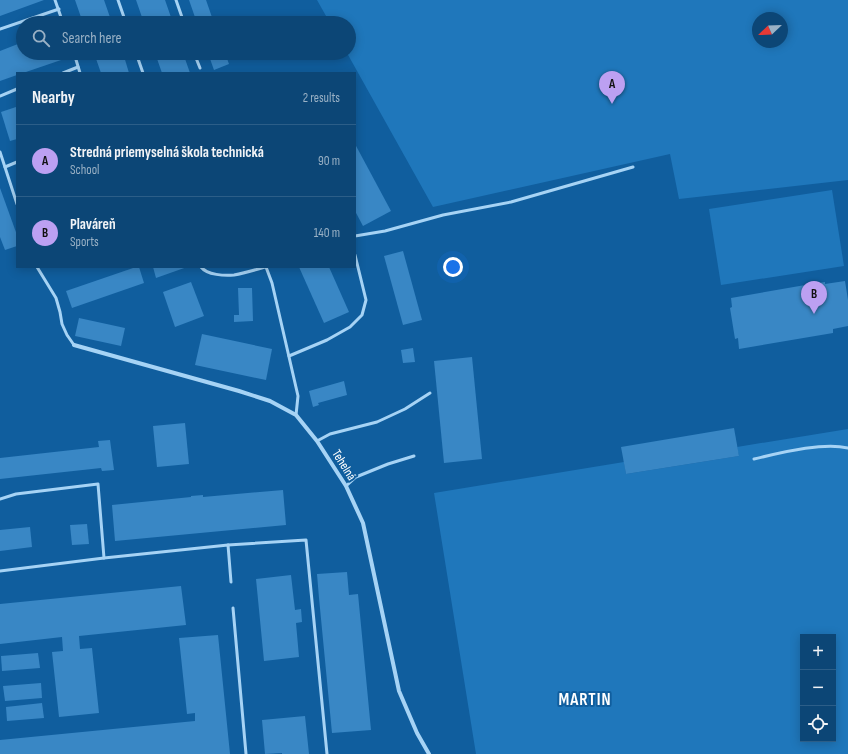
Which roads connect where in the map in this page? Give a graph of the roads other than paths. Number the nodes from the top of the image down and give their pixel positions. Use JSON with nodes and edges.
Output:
{"nodes":[{"id":1,"x":55,"y":0,"type":"edge"},
{"id":2,"x":118,"y":0,"type":"edge"},
{"id":3,"x":176,"y":0,"type":"edge"},
{"id":4,"x":59,"y":10,"type":"junction"},
{"id":5,"x":40,"y":16,"type":"edge"},
{"id":6,"x":61,"y":16,"type":"edge"},
{"id":7,"x":124,"y":16,"type":"edge"},
{"id":8,"x":182,"y":16,"type":"edge"},
{"id":9,"x":16,"y":24,"type":"edge"},
{"id":10,"x":0,"y":29,"type":"edge"},
{"id":11,"x":76,"y":60,"type":"edge"},
{"id":12,"x":138,"y":60,"type":"edge"},
{"id":13,"x":197,"y":60,"type":"edge"},
{"id":14,"x":78,"y":68,"type":"junction"},
{"id":15,"x":200,"y":68,"type":"dead end"},
{"id":16,"x":66,"y":72,"type":"edge"},
{"id":17,"x":80,"y":72,"type":"edge"},
{"id":18,"x":143,"y":72,"type":"edge"},
{"id":19,"x":16,"y":90,"type":"edge"},
{"id":20,"x":0,"y":96,"type":"edge"},
{"id":21,"x":0,"y":154,"type":"edge"},
{"id":22,"x":16,"y":162,"type":"edge"},
{"id":23,"x":5,"y":166,"type":"junction"},
{"id":24,"x":633,"y":167,"type":"dead end"},
{"id":25,"x":16,"y":201,"type":"edge"},
{"id":26,"x":356,"y":236,"type":"edge"},
{"id":27,"x":356,"y":259,"type":"edge"},
{"id":28,"x":38,"y":268,"type":"edge"},
{"id":29,"x":202,"y":268,"type":"edge"},
{"id":30,"x":262,"y":268,"type":"edge"},
{"id":31,"x":266,"y":268,"type":"edge"},
{"id":32,"x":74,"y":345,"type":"joint"},
{"id":33,"x":289,"y":356,"type":"junction"},
{"id":34,"x":430,"y":393,"type":"dead end"},
{"id":35,"x":296,"y":415,"type":"junction"},
{"id":36,"x":317,"y":442,"type":"junction"},
{"id":37,"x":848,"y":448,"type":"edge"},
{"id":38,"x":414,"y":456,"type":"dead end"},
{"id":39,"x":754,"y":459,"type":"dead end"},
{"id":40,"x":346,"y":486,"type":"junction"},
{"id":41,"x":0,"y":499,"type":"edge"},
{"id":42,"x":228,"y":545,"type":"junction"},
{"id":43,"x":104,"y":558,"type":"junction"},
{"id":44,"x":0,"y":571,"type":"edge"},
{"id":45,"x":231,"y":582,"type":"dead end"},
{"id":46,"x":233,"y":608,"type":"dead end"},
{"id":47,"x":246,"y":754,"type":"edge"},
{"id":48,"x":327,"y":754,"type":"edge"},
{"id":49,"x":429,"y":754,"type":"edge"}],
"edges":[{"from":1,"to":4,"type":"lane"},
{"from":2,"to":7,"type":"lane"},
{"from":3,"to":8,"type":"lane"},
{"from":4,"to":5,"type":"lane"},
{"from":4,"to":6,"type":"lane"},
{"from":9,"to":10,"type":"lane"},
{"from":11,"to":14,"type":"lane"},
{"from":12,"to":18,"type":"lane"},
{"from":13,"to":15,"type":"lane"},
{"from":14,"to":16,"type":"lane"},
{"from":14,"to":17,"type":"lane"},
{"from":19,"to":20,"type":"lane"},
{"from":21,"to":23,"type":"lane"},
{"from":22,"to":23,"type":"lane"},
{"from":23,"to":25,"type":"lane"},
{"from":24,"to":26,"type":"lane"},
{"from":27,"to":33,"type":"lane"},
{"from":28,"to":32,"type":"lane"},
{"from":29,"to":30,"type":"lane"},
{"from":31,"to":33,"type":"lane"},
{"from":32,"to":35,"type":"street","name":"Tehelná"},
{"from":33,"to":35,"type":"lane"},
{"from":34,"to":36,"type":"lane"},
{"from":35,"to":36,"type":"street","name":"Tehelná"},
{"from":36,"to":40,"type":"street","name":"Tehelná"},
{"from":37,"to":39,"type":"lane"},
{"from":38,"to":40,"type":"lane"},
{"from":40,"to":49,"type":"street","name":"Tehelná"},
{"from":41,"to":43,"type":"lane"},
{"from":42,"to":43,"type":"lane"},
{"from":42,"to":45,"type":"lane"},
{"from":42,"to":48,"type":"lane"},
{"from":43,"to":44,"type":"lane"},
{"from":46,"to":47,"type":"lane"}]}
